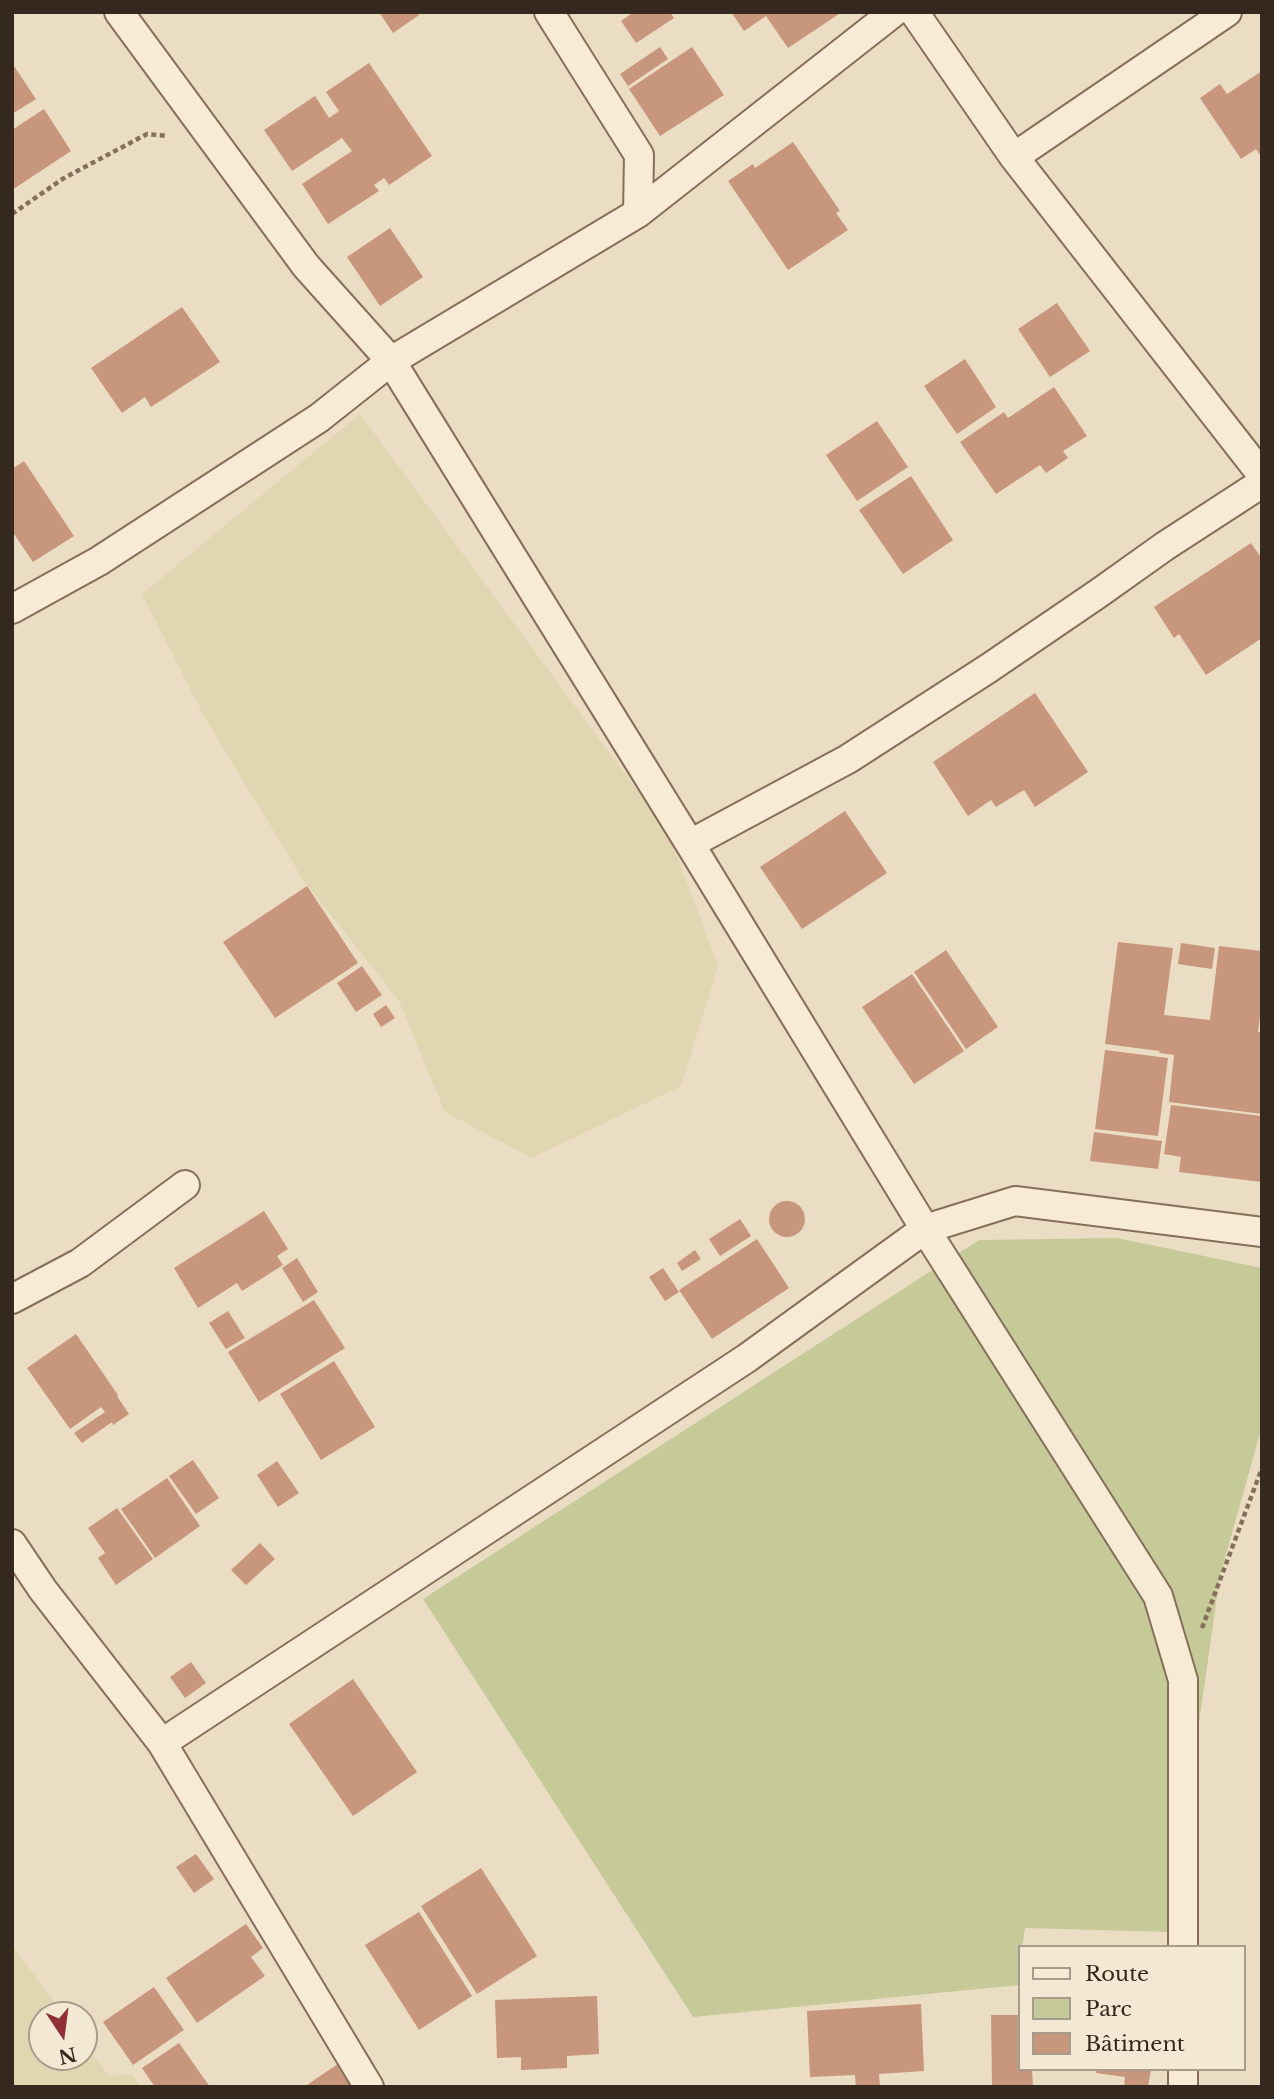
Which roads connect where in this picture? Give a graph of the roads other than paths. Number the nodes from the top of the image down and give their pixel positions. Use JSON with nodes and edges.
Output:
{"nodes":[{"id":1,"x":119,"y":12,"type":"edge"},
{"id":2,"x":549,"y":12,"type":"edge"},
{"id":3,"x":894,"y":12,"type":"edge"},
{"id":4,"x":914,"y":12,"type":"edge"},
{"id":5,"x":1227,"y":12,"type":"edge"},
{"id":6,"x":1014,"y":157,"type":"junction"},
{"id":7,"x":638,"y":214,"type":"junction"},
{"id":8,"x":391,"y":361,"type":"junction"},
{"id":9,"x":1262,"y":475,"type":"edge"},
{"id":10,"x":1262,"y":483,"type":"edge"},
{"id":11,"x":12,"y":609,"type":"edge"},
{"id":12,"x":690,"y":844,"type":"junction"},
{"id":13,"x":185,"y":1185,"type":"dead end"},
{"id":14,"x":925,"y":1229,"type":"junction"},
{"id":15,"x":1262,"y":1231,"type":"edge"},
{"id":16,"x":12,"y":1299,"type":"edge"},
{"id":17,"x":12,"y":1544,"type":"edge"},
{"id":18,"x":162,"y":1743,"type":"junction"},
{"id":19,"x":1183,"y":1945,"type":"edge"},
{"id":20,"x":369,"y":2087,"type":"edge"}],
"edges":[{"from":1,"to":8,"type":"street"},
{"from":2,"to":7,"type":"street"},
{"from":3,"to":7,"type":"street"},
{"from":4,"to":6,"type":"street"},
{"from":5,"to":6,"type":"street"},
{"from":6,"to":9,"type":"street"},
{"from":7,"to":8,"type":"street"},
{"from":8,"to":11,"type":"street"},
{"from":8,"to":12,"type":"street"},
{"from":10,"to":12,"type":"street"},
{"from":12,"to":14,"type":"street"},
{"from":13,"to":16,"type":"street"},
{"from":14,"to":15,"type":"street"},
{"from":14,"to":18,"type":"street"},
{"from":14,"to":19,"type":"street"},
{"from":17,"to":18,"type":"street"},
{"from":18,"to":20,"type":"street"}]}
